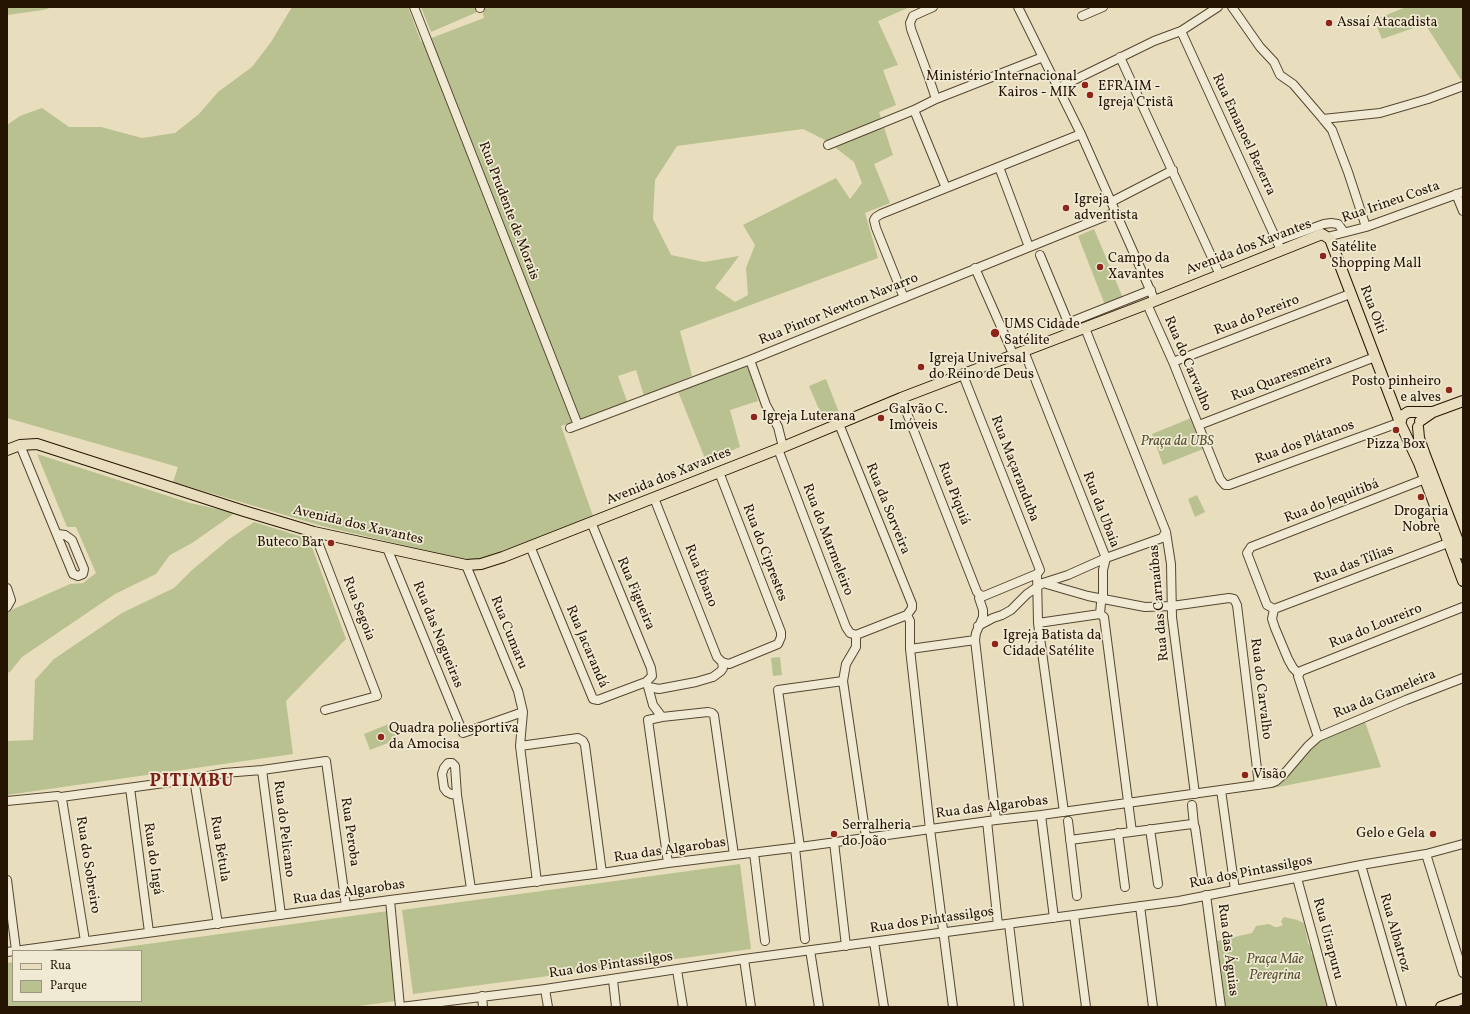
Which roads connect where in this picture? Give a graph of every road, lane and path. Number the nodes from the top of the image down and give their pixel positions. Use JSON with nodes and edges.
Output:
{"nodes":[{"id":1,"x":414,"y":7,"type":"edge"},
{"id":2,"x":933,"y":7,"type":"edge"},
{"id":3,"x":1103,"y":7,"type":"edge"},
{"id":4,"x":1218,"y":7,"type":"edge"},
{"id":5,"x":1232,"y":7,"type":"edge"},
{"id":6,"x":1020,"y":8,"type":"edge"},
{"id":7,"x":1082,"y":16,"type":"dead end"},
{"id":8,"x":1181,"y":32,"type":"junction"},
{"id":9,"x":1043,"y":57,"type":"junction"},
{"id":10,"x":1120,"y":57,"type":"junction"},
{"id":11,"x":1463,"y":86,"type":"edge"},
{"id":12,"x":1058,"y":88,"type":"junction"},
{"id":13,"x":936,"y":99,"type":"junction"},
{"id":14,"x":914,"y":110,"type":"junction"},
{"id":15,"x":1323,"y":119,"type":"junction"},
{"id":16,"x":1081,"y":134,"type":"junction"},
{"id":17,"x":828,"y":145,"type":"dead end"},
{"id":18,"x":999,"y":167,"type":"junction"},
{"id":19,"x":1173,"y":170,"type":"junction"},
{"id":20,"x":946,"y":188,"type":"junction"},
{"id":21,"x":1460,"y":193,"type":"edge"},
{"id":22,"x":1111,"y":202,"type":"junction"},
{"id":23,"x":1463,"y":211,"type":"edge"},
{"id":24,"x":1116,"y":212,"type":"junction"},
{"id":25,"x":1366,"y":227,"type":"junction"},
{"id":26,"x":1344,"y":232,"type":"junction"},
{"id":27,"x":1326,"y":236,"type":"junction"},
{"id":28,"x":1279,"y":245,"type":"junction"},
{"id":29,"x":1029,"y":247,"type":"junction"},
{"id":30,"x":1040,"y":255,"type":"dead end"},
{"id":31,"x":975,"y":268,"type":"junction"},
{"id":32,"x":1220,"y":274,"type":"junction"},
{"id":33,"x":1151,"y":290,"type":"junction"},
{"id":34,"x":1350,"y":294,"type":"junction"},
{"id":35,"x":904,"y":298,"type":"junction"},
{"id":36,"x":1151,"y":302,"type":"junction"},
{"id":37,"x":1107,"y":308,"type":"junction"},
{"id":38,"x":1091,"y":314,"type":"junction"},
{"id":39,"x":1111,"y":318,"type":"junction"},
{"id":40,"x":1068,"y":323,"type":"junction"},
{"id":41,"x":1095,"y":324,"type":"junction"},
{"id":42,"x":1085,"y":328,"type":"junction"},
{"id":43,"x":1072,"y":333,"type":"junction"},
{"id":44,"x":1024,"y":351,"type":"junction"},
{"id":45,"x":1013,"y":354,"type":"junction"},
{"id":46,"x":1375,"y":357,"type":"junction"},
{"id":47,"x":750,"y":360,"type":"junction"},
{"id":48,"x":1173,"y":362,"type":"junction"},
{"id":49,"x":963,"y":375,"type":"junction"},
{"id":50,"x":1392,"y":397,"type":"junction"},
{"id":51,"x":901,"y":398,"type":"junction"},
{"id":52,"x":1463,"y":401,"type":"edge"},
{"id":53,"x":1410,"y":412,"type":"junction"},
{"id":54,"x":1433,"y":412,"type":"junction"},
{"id":55,"x":839,"y":424,"type":"junction"},
{"id":56,"x":1402,"y":424,"type":"junction"},
{"id":57,"x":1419,"y":424,"type":"junction"},
{"id":58,"x":1199,"y":425,"type":"junction"},
{"id":59,"x":574,"y":427,"type":"joint"},
{"id":60,"x":20,"y":445,"type":"junction"},
{"id":61,"x":780,"y":448,"type":"junction"},
{"id":62,"x":7,"y":450,"type":"edge"},
{"id":63,"x":719,"y":472,"type":"junction"},
{"id":64,"x":1220,"y":479,"type":"joint"},
{"id":65,"x":1425,"y":479,"type":"junction"},
{"id":66,"x":654,"y":498,"type":"junction"},
{"id":67,"x":591,"y":522,"type":"junction"},
{"id":68,"x":314,"y":532,"type":"junction"},
{"id":69,"x":1166,"y":532,"type":"junction"},
{"id":70,"x":58,"y":534,"type":"junction"},
{"id":71,"x":1448,"y":543,"type":"junction"},
{"id":72,"x":530,"y":546,"type":"junction"},
{"id":73,"x":387,"y":548,"type":"junction"},
{"id":74,"x":1463,"y":554,"type":"edge"},
{"id":75,"x":1106,"y":558,"type":"junction"},
{"id":76,"x":466,"y":565,"type":"junction"},
{"id":77,"x":1038,"y":574,"type":"junction"},
{"id":78,"x":1463,"y":581,"type":"edge"},
{"id":79,"x":1040,"y":585,"type":"junction"},
{"id":80,"x":7,"y":588,"type":"edge"},
{"id":81,"x":982,"y":596,"type":"junction"},
{"id":82,"x":1103,"y":599,"type":"junction"},
{"id":83,"x":1172,"y":606,"type":"junction"},
{"id":84,"x":7,"y":607,"type":"edge"},
{"id":85,"x":1271,"y":608,"type":"junction"},
{"id":86,"x":1463,"y":608,"type":"edge"},
{"id":87,"x":1100,"y":614,"type":"junction"},
{"id":88,"x":907,"y":616,"type":"junction"},
{"id":89,"x":1038,"y":623,"type":"junction"},
{"id":90,"x":978,"y":626,"type":"junction"},
{"id":91,"x":856,"y":635,"type":"junction"},
{"id":92,"x":975,"y":640,"type":"junction"},
{"id":93,"x":910,"y":649,"type":"junction"},
{"id":94,"x":722,"y":662,"type":"junction"},
{"id":95,"x":1299,"y":673,"type":"junction"},
{"id":96,"x":1463,"y":678,"type":"edge"},
{"id":97,"x":844,"y":681,"type":"junction"},
{"id":98,"x":649,"y":682,"type":"junction"},
{"id":99,"x":325,"y":710,"type":"dead end"},
{"id":100,"x":524,"y":712,"type":"junction"},
{"id":101,"x":662,"y":717,"type":"junction"},
{"id":102,"x":1318,"y":736,"type":"junction"},
{"id":103,"x":520,"y":746,"type":"junction"},
{"id":104,"x":262,"y":770,"type":"junction"},
{"id":105,"x":194,"y":779,"type":"junction"},
{"id":106,"x":1259,"y":785,"type":"junction"},
{"id":107,"x":130,"y":788,"type":"junction"},
{"id":108,"x":1221,"y":790,"type":"junction"},
{"id":109,"x":1195,"y":794,"type":"junction"},
{"id":110,"x":458,"y":795,"type":"junction"},
{"id":111,"x":60,"y":796,"type":"junction"},
{"id":112,"x":7,"y":801,"type":"edge"},
{"id":113,"x":1129,"y":803,"type":"junction"},
{"id":114,"x":1192,"y":805,"type":"dead end"},
{"id":115,"x":1064,"y":812,"type":"junction"},
{"id":116,"x":1041,"y":815,"type":"junction"},
{"id":117,"x":996,"y":820,"type":"junction"},
{"id":118,"x":987,"y":821,"type":"junction"},
{"id":119,"x":1068,"y":821,"type":"dead end"},
{"id":120,"x":1194,"y":825,"type":"junction"},
{"id":121,"x":930,"y":829,"type":"junction"},
{"id":122,"x":1150,"y":829,"type":"junction"},
{"id":123,"x":1132,"y":832,"type":"junction"},
{"id":124,"x":1118,"y":833,"type":"junction"},
{"id":125,"x":866,"y":837,"type":"junction"},
{"id":126,"x":1070,"y":840,"type":"junction"},
{"id":127,"x":834,"y":842,"type":"junction"},
{"id":128,"x":1463,"y":844,"type":"edge"},
{"id":129,"x":797,"y":847,"type":"junction"},
{"id":130,"x":754,"y":853,"type":"junction"},
{"id":131,"x":1426,"y":854,"type":"junction"},
{"id":132,"x":734,"y":855,"type":"junction"},
{"id":133,"x":668,"y":863,"type":"junction"},
{"id":134,"x":1361,"y":865,"type":"junction"},
{"id":135,"x":602,"y":873,"type":"junction"},
{"id":136,"x":1202,"y":876,"type":"dead end"},
{"id":137,"x":1297,"y":878,"type":"junction"},
{"id":138,"x":7,"y":880,"type":"edge"},
{"id":139,"x":537,"y":882,"type":"junction"},
{"id":140,"x":1158,"y":884,"type":"dead end"},
{"id":141,"x":1125,"y":887,"type":"dead end"},
{"id":142,"x":471,"y":889,"type":"junction"},
{"id":143,"x":1235,"y":890,"type":"junction"},
{"id":144,"x":1206,"y":895,"type":"junction"},
{"id":145,"x":1077,"y":896,"type":"dead end"},
{"id":146,"x":390,"y":900,"type":"junction"},
{"id":147,"x":346,"y":906,"type":"junction"},
{"id":148,"x":1140,"y":906,"type":"junction"},
{"id":149,"x":281,"y":915,"type":"junction"},
{"id":150,"x":1074,"y":915,"type":"junction"},
{"id":151,"x":1054,"y":918,"type":"junction"},
{"id":152,"x":218,"y":924,"type":"junction"},
{"id":153,"x":1008,"y":924,"type":"junction"},
{"id":154,"x":998,"y":925,"type":"junction"},
{"id":155,"x":149,"y":932,"type":"junction"},
{"id":156,"x":942,"y":932,"type":"junction"},
{"id":157,"x":805,"y":938,"type":"dead end"},
{"id":158,"x":85,"y":941,"type":"junction"},
{"id":159,"x":765,"y":941,"type":"dead end"},
{"id":160,"x":874,"y":942,"type":"junction"},
{"id":161,"x":846,"y":946,"type":"junction"},
{"id":162,"x":16,"y":950,"type":"edge"},
{"id":163,"x":810,"y":950,"type":"junction"},
{"id":164,"x":744,"y":959,"type":"junction"},
{"id":165,"x":677,"y":970,"type":"junction"},
{"id":166,"x":1463,"y":973,"type":"edge"},
{"id":167,"x":613,"y":980,"type":"junction"},
{"id":168,"x":545,"y":989,"type":"junction"},
{"id":169,"x":482,"y":996,"type":"junction"},
{"id":170,"x":1461,"y":1002,"type":"edge"},
{"id":171,"x":400,"y":1007,"type":"edge"},
{"id":172,"x":483,"y":1007,"type":"edge"},
{"id":173,"x":548,"y":1007,"type":"edge"},
{"id":174,"x":616,"y":1007,"type":"edge"},
{"id":175,"x":683,"y":1007,"type":"edge"},
{"id":176,"x":751,"y":1007,"type":"edge"},
{"id":177,"x":818,"y":1007,"type":"edge"},
{"id":178,"x":884,"y":1007,"type":"edge"},
{"id":179,"x":953,"y":1007,"type":"edge"},
{"id":180,"x":1020,"y":1007,"type":"edge"},
{"id":181,"x":1086,"y":1007,"type":"edge"},
{"id":182,"x":1153,"y":1007,"type":"edge"},
{"id":183,"x":1221,"y":1007,"type":"edge"},
{"id":184,"x":1332,"y":1007,"type":"edge"},
{"id":185,"x":1402,"y":1007,"type":"edge"},
{"id":186,"x":1441,"y":1007,"type":"edge"}],
"edges":[{"from":1,"to":59,"type":"street","name":"Rua Prudente de Morais"},
{"from":2,"to":13,"type":"street"},
{"from":3,"to":7,"type":"street"},
{"from":4,"to":8,"type":"street"},
{"from":5,"to":15,"type":"street"},
{"from":6,"to":9,"type":"street","name":"Rua do Carvalho"},
{"from":8,"to":10,"type":"street"},
{"from":8,"to":28,"type":"street","name":"Rua Emanoel Bezerra"},
{"from":9,"to":12,"type":"street","name":"Rua do Carvalho"},
{"from":9,"to":13,"type":"street"},
{"from":10,"to":12,"type":"street"},
{"from":10,"to":19,"type":"street"},
{"from":11,"to":15,"type":"street"},
{"from":12,"to":16,"type":"street","name":"Rua do Carvalho"},
{"from":13,"to":14,"type":"street"},
{"from":14,"to":17,"type":"street"},
{"from":14,"to":20,"type":"street"},
{"from":15,"to":25,"type":"street"},
{"from":16,"to":18,"type":"street"},
{"from":16,"to":22,"type":"street","name":"Rua do Carvalho"},
{"from":18,"to":20,"type":"street"},
{"from":18,"to":29,"type":"street"},
{"from":19,"to":22,"type":"street"},
{"from":19,"to":32,"type":"street"},
{"from":20,"to":35,"type":"street"},
{"from":21,"to":23,"type":"street"},
{"from":21,"to":25,"type":"street","name":"Rua Irineu Costa"},
{"from":22,"to":24,"type":"street","name":"Rua do Carvalho"},
{"from":24,"to":29,"type":"street","name":"Rua Pintor Newton Navarro"},
{"from":24,"to":33,"type":"street","name":"Rua do Carvalho"},
{"from":25,"to":26,"type":"street","name":"Rua Irineu Costa"},
{"from":26,"to":27,"type":"street","name":"Rua Irineu Costa"},
{"from":26,"to":28,"type":"street","name":"Avenida dos Xavantes"},
{"from":27,"to":28,"type":"main road","name":"Avenida dos Xavantes"},
{"from":27,"to":34,"type":"main road","name":"Rua Oiti"},
{"from":28,"to":32,"type":"main road","name":"Avenida dos Xavantes"},
{"from":29,"to":31,"type":"street","name":"Rua Pintor Newton Navarro"},
{"from":30,"to":40,"type":"street"},
{"from":31,"to":35,"type":"street","name":"Rua Pintor Newton Navarro"},
{"from":31,"to":45,"type":"street"},
{"from":32,"to":36,"type":"main road","name":"Avenida dos Xavantes"},
{"from":33,"to":36,"type":"street","name":"Rua do Carvalho"},
{"from":33,"to":37,"type":"street"},
{"from":34,"to":46,"type":"main road","name":"Rua Oiti"},
{"from":34,"to":48,"type":"street","name":"Rua do Pereiro"},
{"from":35,"to":47,"type":"street","name":"Rua Pintor Newton Navarro"},
{"from":36,"to":39,"type":"main road","name":"Avenida dos Xavantes"},
{"from":36,"to":48,"type":"street","name":"Rua do Carvalho"},
{"from":37,"to":38,"type":"street"},
{"from":37,"to":39,"type":"street"},
{"from":38,"to":40,"type":"street"},
{"from":38,"to":41,"type":"street"},
{"from":39,"to":41,"type":"main road","name":"Avenida dos Xavantes"},
{"from":40,"to":43,"type":"street"},
{"from":41,"to":42,"type":"main road","name":"Avenida dos Xavantes"},
{"from":42,"to":43,"type":"main road","name":"Avenida dos Xavantes"},
{"from":42,"to":69,"type":"street","name":"Rua das Carnaúbas"},
{"from":43,"to":44,"type":"main road","name":"Avenida dos Xavantes"},
{"from":44,"to":45,"type":"main road","name":"Avenida dos Xavantes"},
{"from":44,"to":75,"type":"street","name":"Rua da Ubaia"},
{"from":45,"to":49,"type":"main road","name":"Avenida dos Xavantes"},
{"from":46,"to":50,"type":"main road","name":"Rua Oiti"},
{"from":46,"to":58,"type":"street","name":"Rua Quaresmeira"},
{"from":47,"to":59,"type":"street","name":"Rua Pintor Newton Navarro"},
{"from":47,"to":61,"type":"street","name":"Rua do Marmeleiro"},
{"from":48,"to":58,"type":"street","name":"Rua do Carvalho"},
{"from":49,"to":51,"type":"main road","name":"Avenida dos Xavantes"},
{"from":49,"to":77,"type":"street","name":"Rua Maçaranduba"},
{"from":50,"to":53,"type":"main road","name":"Rua Oiti"},
{"from":50,"to":56,"type":"main road","name":"Rua Oiti"},
{"from":51,"to":55,"type":"main road","name":"Avenida dos Xavantes"},
{"from":51,"to":81,"type":"street","name":"Rua Piquiá"},
{"from":52,"to":54,"type":"main road"},
{"from":53,"to":54,"type":"main road"},
{"from":53,"to":56,"type":"main road"},
{"from":53,"to":57,"type":"main road"},
{"from":54,"to":57,"type":"main road"},
{"from":55,"to":61,"type":"main road","name":"Avenida dos Xavantes"},
{"from":55,"to":88,"type":"street","name":"Rua da Sorveira"},
{"from":56,"to":57,"type":"main road"},
{"from":56,"to":64,"type":"street","name":"Rua dos Plátanos"},
{"from":56,"to":65,"type":"main road","name":"Rua Oiti"},
{"from":57,"to":74,"type":"main road"},
{"from":58,"to":64,"type":"street","name":"Rua do Carvalho"},
{"from":60,"to":62,"type":"main road","name":"Avenida dos Xavantes"},
{"from":60,"to":68,"type":"main road","name":"Avenida dos Xavantes"},
{"from":60,"to":70,"type":"street"},
{"from":61,"to":63,"type":"main road","name":"Avenida dos Xavantes"},
{"from":61,"to":91,"type":"street","name":"Rua do Marmeleiro"},
{"from":63,"to":66,"type":"main road","name":"Avenida dos Xavantes"},
{"from":63,"to":94,"type":"street","name":"Rua do Ciprestes"},
{"from":65,"to":71,"type":"main road","name":"Rua Oiti"},
{"from":65,"to":85,"type":"street","name":"Rua do Jequitibá"},
{"from":66,"to":67,"type":"main road","name":"Avenida dos Xavantes"},
{"from":66,"to":94,"type":"street","name":"Rua Ébano"},
{"from":67,"to":72,"type":"main road","name":"Avenida dos Xavantes"},
{"from":67,"to":98,"type":"street","name":"Rua Figueira"},
{"from":68,"to":73,"type":"main road","name":"Avenida dos Xavantes"},
{"from":68,"to":99,"type":"street","name":"Rua Segoia"},
{"from":69,"to":75,"type":"street"},
{"from":69,"to":83,"type":"street","name":"Rua das Carnaúbas"},
{"from":70,"to":70,"type":"street"},
{"from":71,"to":78,"type":"main road","name":"Rua Oiti"},
{"from":71,"to":85,"type":"street","name":"Rua das Tílias"},
{"from":72,"to":76,"type":"main road","name":"Avenida dos Xavantes"},
{"from":72,"to":98,"type":"street","name":"Rua Jacarandá"},
{"from":73,"to":76,"type":"main road","name":"Avenida dos Xavantes"},
{"from":73,"to":100,"type":"street","name":"Rua das Nogueiras"},
{"from":75,"to":79,"type":"street"},
{"from":75,"to":82,"type":"street","name":"Rua da Ubaia"},
{"from":76,"to":100,"type":"street","name":"Rua Cumaru"},
{"from":77,"to":79,"type":"street","name":"Rua Maçaranduba"},
{"from":77,"to":81,"type":"street"},
{"from":79,"to":82,"type":"street"},
{"from":79,"to":89,"type":"street","name":"Rua Maçaranduba"},
{"from":79,"to":90,"type":"street"},
{"from":80,"to":84,"type":"street"},
{"from":81,"to":90,"type":"street","name":"Rua Piquiá"},
{"from":82,"to":83,"type":"street"},
{"from":82,"to":87,"type":"street","name":"Rua da Ubaia"},
{"from":83,"to":106,"type":"street","name":"Rua do Carvalho"},
{"from":83,"to":109,"type":"street","name":"Rua das Carnaúbas"},
{"from":85,"to":95,"type":"street"},
{"from":86,"to":95,"type":"street","name":"Rua do Loureiro"},
{"from":87,"to":89,"type":"street"},
{"from":87,"to":113,"type":"street","name":"Rua da Ubaia"},
{"from":88,"to":91,"type":"street"},
{"from":88,"to":93,"type":"street"},
{"from":89,"to":115,"type":"street"},
{"from":90,"to":92,"type":"street","name":"Rua Piquiá"},
{"from":91,"to":97,"type":"street"},
{"from":92,"to":93,"type":"street"},
{"from":92,"to":117,"type":"street"},
{"from":93,"to":121,"type":"street"},
{"from":94,"to":98,"type":"street"},
{"from":95,"to":102,"type":"street"},
{"from":96,"to":102,"type":"street","name":"Rua da Gameleira"},
{"from":97,"to":125,"type":"street"},
{"from":97,"to":129,"type":"street"},
{"from":98,"to":101,"type":"street","name":"Rua Figueira"},
{"from":100,"to":103,"type":"street"},
{"from":101,"to":132,"type":"street"},
{"from":101,"to":133,"type":"street"},
{"from":102,"to":106,"type":"street","name":"Rua das Algarobas"},
{"from":103,"to":135,"type":"street"},
{"from":103,"to":139,"type":"street"},
{"from":104,"to":105,"type":"street"},
{"from":104,"to":147,"type":"street","name":"Rua Peroba"},
{"from":104,"to":149,"type":"street","name":"Rua do Pelicano"},
{"from":105,"to":107,"type":"street"},
{"from":105,"to":152,"type":"street","name":"Rua Bétula"},
{"from":106,"to":108,"type":"street","name":"Rua das Algarobas"},
{"from":107,"to":111,"type":"street"},
{"from":107,"to":155,"type":"street","name":"Rua do Ingá"},
{"from":108,"to":109,"type":"street","name":"Rua das Algarobas"},
{"from":108,"to":143,"type":"street"},
{"from":109,"to":113,"type":"street","name":"Rua das Algarobas"},
{"from":110,"to":110,"type":"street"},
{"from":110,"to":142,"type":"street"},
{"from":111,"to":112,"type":"street"},
{"from":111,"to":158,"type":"street","name":"Rua do Sobreiro"},
{"from":113,"to":115,"type":"street","name":"Rua das Algarobas"},
{"from":113,"to":123,"type":"street","name":"Rua da Ubaia"},
{"from":114,"to":120,"type":"street"},
{"from":115,"to":116,"type":"street","name":"Rua das Algarobas"},
{"from":116,"to":117,"type":"street","name":"Rua das Algarobas"},
{"from":116,"to":151,"type":"street"},
{"from":117,"to":118,"type":"street","name":"Rua das Algarobas"},
{"from":118,"to":121,"type":"street","name":"Rua das Algarobas"},
{"from":118,"to":154,"type":"street"},
{"from":119,"to":126,"type":"street"},
{"from":120,"to":122,"type":"street"},
{"from":120,"to":136,"type":"street"},
{"from":121,"to":125,"type":"street","name":"Rua das Algarobas"},
{"from":121,"to":156,"type":"street"},
{"from":122,"to":123,"type":"street"},
{"from":122,"to":140,"type":"street"},
{"from":123,"to":124,"type":"street"},
{"from":124,"to":126,"type":"street"},
{"from":124,"to":141,"type":"street"},
{"from":125,"to":127,"type":"street","name":"Rua das Algarobas"},
{"from":126,"to":145,"type":"street"},
{"from":127,"to":129,"type":"street","name":"Rua das Algarobas"},
{"from":127,"to":161,"type":"street"},
{"from":128,"to":131,"type":"street","name":"Rua dos Pintassilgos"},
{"from":129,"to":130,"type":"street","name":"Rua das Algarobas"},
{"from":129,"to":157,"type":"street"},
{"from":130,"to":132,"type":"street","name":"Rua das Algarobas"},
{"from":130,"to":159,"type":"street"},
{"from":131,"to":134,"type":"street","name":"Rua dos Pintassilgos"},
{"from":131,"to":166,"type":"street"},
{"from":132,"to":133,"type":"street","name":"Rua das Algarobas"},
{"from":133,"to":135,"type":"street","name":"Rua das Algarobas"},
{"from":134,"to":137,"type":"street","name":"Rua dos Pintassilgos"},
{"from":134,"to":185,"type":"street","name":"Rua Albatroz"},
{"from":135,"to":139,"type":"street","name":"Rua das Algarobas"},
{"from":137,"to":143,"type":"street","name":"Rua dos Pintassilgos"},
{"from":137,"to":184,"type":"street","name":"Rua Uirapuru"},
{"from":138,"to":162,"type":"street"},
{"from":139,"to":142,"type":"street","name":"Rua das Algarobas"},
{"from":142,"to":146,"type":"street","name":"Rua das Algarobas"},
{"from":143,"to":144,"type":"street","name":"Rua dos Pintassilgos"},
{"from":144,"to":148,"type":"street","name":"Rua dos Pintassilgos"},
{"from":144,"to":183,"type":"street","name":"Rua das Águias"},
{"from":146,"to":147,"type":"street","name":"Rua das Algarobas"},
{"from":146,"to":171,"type":"street"},
{"from":147,"to":149,"type":"street","name":"Rua das Algarobas"},
{"from":148,"to":150,"type":"street","name":"Rua dos Pintassilgos"},
{"from":148,"to":182,"type":"street"},
{"from":149,"to":152,"type":"street","name":"Rua das Algarobas"},
{"from":150,"to":151,"type":"street","name":"Rua dos Pintassilgos"},
{"from":150,"to":181,"type":"street"},
{"from":151,"to":153,"type":"street","name":"Rua dos Pintassilgos"},
{"from":152,"to":155,"type":"street","name":"Rua das Algarobas"},
{"from":153,"to":154,"type":"street","name":"Rua dos Pintassilgos"},
{"from":153,"to":180,"type":"street"},
{"from":154,"to":156,"type":"street","name":"Rua dos Pintassilgos"},
{"from":155,"to":158,"type":"street","name":"Rua das Algarobas"},
{"from":156,"to":160,"type":"street","name":"Rua dos Pintassilgos"},
{"from":156,"to":179,"type":"street"},
{"from":158,"to":162,"type":"street","name":"Rua das Algarobas"},
{"from":160,"to":161,"type":"street","name":"Rua dos Pintassilgos"},
{"from":160,"to":178,"type":"street"},
{"from":161,"to":163,"type":"street","name":"Rua dos Pintassilgos"},
{"from":163,"to":164,"type":"street","name":"Rua dos Pintassilgos"},
{"from":163,"to":177,"type":"street"},
{"from":164,"to":165,"type":"street","name":"Rua dos Pintassilgos"},
{"from":164,"to":176,"type":"street"},
{"from":165,"to":167,"type":"street","name":"Rua dos Pintassilgos"},
{"from":165,"to":175,"type":"street"},
{"from":167,"to":168,"type":"street","name":"Rua dos Pintassilgos"},
{"from":167,"to":174,"type":"street"},
{"from":168,"to":169,"type":"street","name":"Rua dos Pintassilgos"},
{"from":168,"to":173,"type":"street"},
{"from":169,"to":171,"type":"street","name":"Rua dos Pintassilgos"},
{"from":169,"to":172,"type":"street"},
{"from":170,"to":186,"type":"main road"}]}
